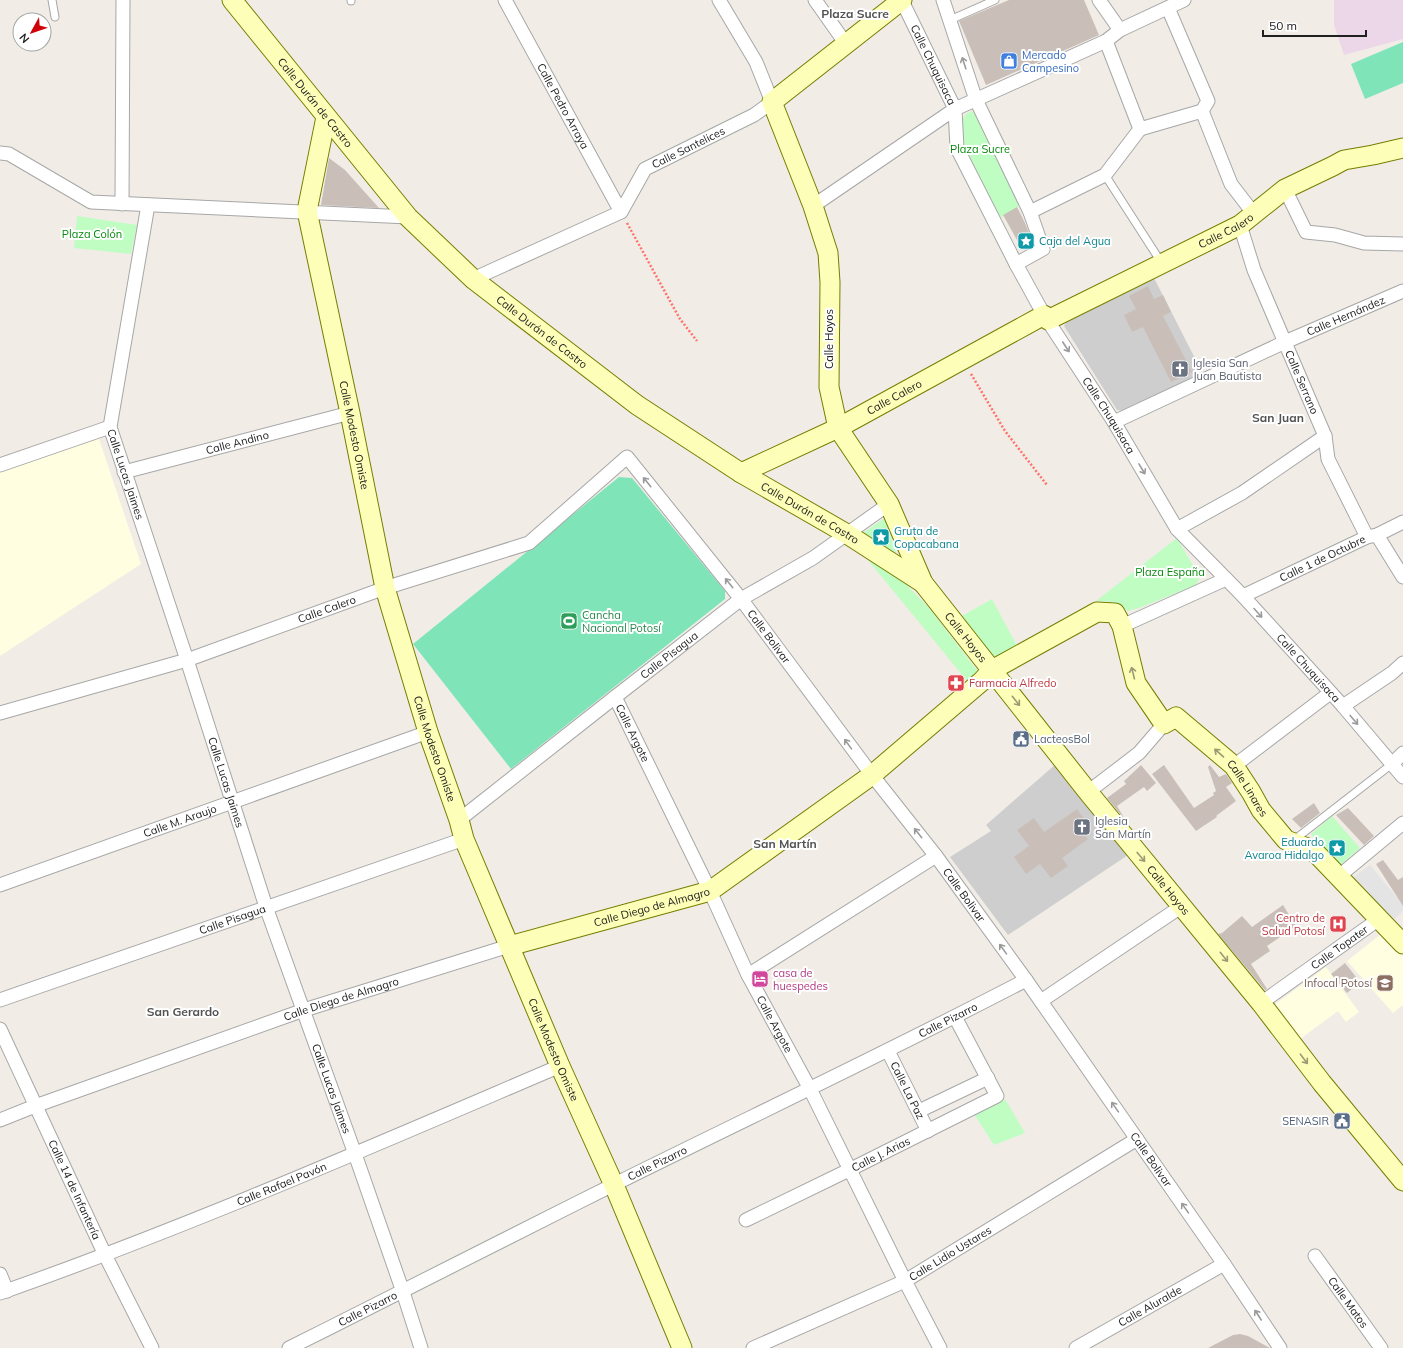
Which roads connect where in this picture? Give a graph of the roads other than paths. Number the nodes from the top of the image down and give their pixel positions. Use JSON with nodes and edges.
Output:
{"nodes":[{"id":1,"x":52,"y":0,"type":"edge"},
{"id":2,"x":123,"y":0,"type":"edge"},
{"id":3,"x":232,"y":0,"type":"edge"},
{"id":4,"x":505,"y":0,"type":"edge"},
{"id":5,"x":719,"y":0,"type":"edge"},
{"id":6,"x":815,"y":0,"type":"edge"},
{"id":7,"x":902,"y":0,"type":"edge"},
{"id":8,"x":943,"y":0,"type":"edge"},
{"id":9,"x":995,"y":0,"type":"edge"},
{"id":10,"x":1099,"y":0,"type":"edge"},
{"id":11,"x":1184,"y":0,"type":"edge"},
{"id":12,"x":1168,"y":8,"type":"junction"},
{"id":13,"x":55,"y":17,"type":"dead end"},
{"id":14,"x":950,"y":20,"type":"junction"},
{"id":15,"x":1120,"y":30,"type":"junction"},
{"id":16,"x":1106,"y":41,"type":"junction"},
{"id":17,"x":846,"y":44,"type":"junction"},
{"id":18,"x":976,"y":100,"type":"junction"},
{"id":19,"x":772,"y":102,"type":"junction"},
{"id":20,"x":955,"y":109,"type":"junction"},
{"id":21,"x":1202,"y":111,"type":"junction"},
{"id":22,"x":326,"y":117,"type":"junction"},
{"id":23,"x":1140,"y":129,"type":"junction"},
{"id":24,"x":1403,"y":148,"type":"edge"},
{"id":25,"x":0,"y":154,"type":"edge"},
{"id":26,"x":1105,"y":175,"type":"junction"},
{"id":27,"x":1285,"y":189,"type":"junction"},
{"id":28,"x":122,"y":204,"type":"junction"},
{"id":29,"x":148,"y":205,"type":"junction"},
{"id":30,"x":813,"y":206,"type":"junction"},
{"id":31,"x":307,"y":211,"type":"junction"},
{"id":32,"x":621,"y":212,"type":"junction"},
{"id":33,"x":1030,"y":212,"type":"junction"},
{"id":34,"x":408,"y":217,"type":"junction"},
{"id":35,"x":1247,"y":219,"type":"junction"},
{"id":36,"x":1403,"y":244,"type":"edge"},
{"id":37,"x":1162,"y":263,"type":"junction"},
{"id":38,"x":1016,"y":264,"type":"junction"},
{"id":39,"x":473,"y":279,"type":"junction"},
{"id":40,"x":1403,"y":291,"type":"edge"},
{"id":41,"x":1046,"y":317,"type":"junction"},
{"id":42,"x":1285,"y":342,"type":"junction"},
{"id":43,"x":350,"y":413,"type":"junction"},
{"id":44,"x":1114,"y":422,"type":"junction"},
{"id":45,"x":110,"y":427,"type":"junction"},
{"id":46,"x":838,"y":428,"type":"junction"},
{"id":47,"x":1325,"y":436,"type":"junction"},
{"id":48,"x":627,"y":457,"type":"joint"},
{"id":49,"x":0,"y":465,"type":"edge"},
{"id":50,"x":124,"y":472,"type":"junction"},
{"id":51,"x":741,"y":473,"type":"junction"},
{"id":52,"x":889,"y":504,"type":"junction"},
{"id":53,"x":1403,"y":522,"type":"edge"},
{"id":54,"x":1178,"y":530,"type":"junction"},
{"id":55,"x":847,"y":534,"type":"junction"},
{"id":56,"x":1372,"y":536,"type":"junction"},
{"id":57,"x":1403,"y":577,"type":"edge"},
{"id":58,"x":1226,"y":579,"type":"junction"},
{"id":59,"x":923,"y":583,"type":"junction"},
{"id":60,"x":385,"y":588,"type":"junction"},
{"id":61,"x":1243,"y":596,"type":"junction"},
{"id":62,"x":742,"y":599,"type":"junction"},
{"id":63,"x":1122,"y":626,"type":"junction"},
{"id":64,"x":187,"y":660,"type":"junction"},
{"id":65,"x":1403,"y":663,"type":"edge"},
{"id":66,"x":992,"y":670,"type":"junction"},
{"id":67,"x":1330,"y":693,"type":"junction"},
{"id":68,"x":615,"y":697,"type":"junction"},
{"id":69,"x":1343,"y":706,"type":"junction"},
{"id":70,"x":0,"y":713,"type":"edge"},
{"id":71,"x":1164,"y":724,"type":"junction"},
{"id":72,"x":428,"y":732,"type":"junction"},
{"id":73,"x":1403,"y":753,"type":"edge"},
{"id":74,"x":1392,"y":764,"type":"junction"},
{"id":75,"x":1234,"y":766,"type":"junction"},
{"id":76,"x":872,"y":775,"type":"junction"},
{"id":77,"x":1403,"y":777,"type":"edge"},
{"id":78,"x":1088,"y":792,"type":"junction"},
{"id":79,"x":232,"y":802,"type":"junction"},
{"id":80,"x":459,"y":820,"type":"junction"},
{"id":81,"x":1403,"y":823,"type":"edge"},
{"id":82,"x":464,"y":839,"type":"junction"},
{"id":83,"x":1292,"y":842,"type":"junction"},
{"id":84,"x":936,"y":856,"type":"junction"},
{"id":85,"x":1338,"y":877,"type":"junction"},
{"id":86,"x":0,"y":885,"type":"edge"},
{"id":87,"x":710,"y":891,"type":"junction"},
{"id":88,"x":1182,"y":906,"type":"junction"},
{"id":89,"x":266,"y":907,"type":"junction"},
{"id":90,"x":1379,"y":919,"type":"junction"},
{"id":91,"x":1403,"y":944,"type":"edge"},
{"id":92,"x":509,"y":946,"type":"junction"},
{"id":93,"x":748,"y":975,"type":"junction"},
{"id":94,"x":1026,"y":980,"type":"junction"},
{"id":95,"x":0,"y":1000,"type":"edge"},
{"id":96,"x":1041,"y":1001,"type":"junction"},
{"id":97,"x":1261,"y":1003,"type":"junction"},
{"id":98,"x":304,"y":1010,"type":"junction"},
{"id":99,"x":955,"y":1017,"type":"junction"},
{"id":100,"x":0,"y":1029,"type":"edge"},
{"id":101,"x":888,"y":1051,"type":"junction"},
{"id":102,"x":560,"y":1066,"type":"junction"},
{"id":103,"x":988,"y":1078,"type":"junction"},
{"id":104,"x":810,"y":1089,"type":"junction"},
{"id":105,"x":35,"y":1106,"type":"junction"},
{"id":106,"x":918,"y":1111,"type":"junction"},
{"id":107,"x":0,"y":1120,"type":"edge"},
{"id":108,"x":928,"y":1130,"type":"junction"},
{"id":109,"x":1137,"y":1139,"type":"junction"},
{"id":110,"x":355,"y":1154,"type":"junction"},
{"id":111,"x":851,"y":1170,"type":"junction"},
{"id":112,"x":1402,"y":1177,"type":"edge"},
{"id":113,"x":614,"y":1184,"type":"junction"},
{"id":114,"x":746,"y":1220,"type":"dead end"},
{"id":115,"x":105,"y":1255,"type":"junction"},
{"id":116,"x":1315,"y":1256,"type":"dead end"},
{"id":117,"x":1224,"y":1264,"type":"junction"},
{"id":118,"x":0,"y":1274,"type":"edge"},
{"id":119,"x":905,"y":1281,"type":"junction"},
{"id":120,"x":3,"y":1292,"type":"edge"},
{"id":121,"x":403,"y":1292,"type":"junction"},
{"id":122,"x":152,"y":1348,"type":"edge"},
{"id":123,"x":289,"y":1348,"type":"edge"},
{"id":124,"x":421,"y":1348,"type":"edge"},
{"id":125,"x":682,"y":1348,"type":"edge"},
{"id":126,"x":753,"y":1348,"type":"edge"},
{"id":127,"x":940,"y":1348,"type":"edge"},
{"id":128,"x":1076,"y":1348,"type":"edge"},
{"id":129,"x":1280,"y":1348,"type":"edge"},
{"id":130,"x":1381,"y":1348,"type":"edge"}],
"edges":[{"from":1,"to":13,"type":"lane"},
{"from":2,"to":28,"type":"street"},
{"from":3,"to":22,"type":"main road","name":"Calle Durán de Castro"},
{"from":4,"to":32,"type":"street","name":"Calle Pedro Arraya"},
{"from":5,"to":19,"type":"street","name":"Calle Hoyos"},
{"from":6,"to":17,"type":"street"},
{"from":7,"to":17,"type":"main road","name":"Calle Santelices"},
{"from":7,"to":20,"type":"street","name":"Calle Chuquisaca"},
{"from":8,"to":14,"type":"street"},
{"from":9,"to":14,"type":"lane"},
{"from":10,"to":15,"type":"street"},
{"from":11,"to":12,"type":"street"},
{"from":12,"to":15,"type":"street"},
{"from":12,"to":21,"type":"street"},
{"from":18,"to":14,"type":"street","one_way":true},
{"from":15,"to":16,"type":"street"},
{"from":16,"to":18,"type":"street"},
{"from":16,"to":23,"type":"street"},
{"from":17,"to":19,"type":"main road","name":"Calle Santelices"},
{"from":18,"to":20,"type":"street"},
{"from":18,"to":33,"type":"street"},
{"from":19,"to":30,"type":"main road","name":"Calle Hoyos"},
{"from":19,"to":32,"type":"street","name":"Calle Santelices"},
{"from":20,"to":30,"type":"street"},
{"from":20,"to":38,"type":"street","name":"Calle Chuquisaca"},
{"from":21,"to":23,"type":"street"},
{"from":21,"to":35,"type":"street"},
{"from":22,"to":31,"type":"main road","name":"Calle Modesto Omiste"},
{"from":22,"to":34,"type":"main road","name":"Calle Durán de Castro"},
{"from":23,"to":26,"type":"street"},
{"from":24,"to":27,"type":"main road","name":"Calle Calero"},
{"from":25,"to":28,"type":"street"},
{"from":26,"to":33,"type":"street"},
{"from":26,"to":37,"type":"lane"},
{"from":27,"to":35,"type":"main road","name":"Calle Calero"},
{"from":27,"to":36,"type":"street"},
{"from":28,"to":29,"type":"street"},
{"from":29,"to":31,"type":"street"},
{"from":29,"to":45,"type":"street","name":"Calle Lucas Jaimes"},
{"from":30,"to":46,"type":"main road","name":"Calle Hoyos"},
{"from":31,"to":34,"type":"street"},
{"from":31,"to":43,"type":"main road","name":"Calle Modesto Omiste"},
{"from":32,"to":39,"type":"street"},
{"from":33,"to":38,"type":"street"},
{"from":34,"to":39,"type":"main road","name":"Calle Durán de Castro"},
{"from":35,"to":37,"type":"main road","name":"Calle Calero"},
{"from":35,"to":42,"type":"street","name":"Calle Serrano"},
{"from":37,"to":41,"type":"main road","name":"Calle Calero"},
{"from":38,"to":41,"type":"street","name":"Calle Chuquisaca"},
{"from":39,"to":51,"type":"main road","name":"Calle Durán de Castro"},
{"from":40,"to":42,"type":"street","name":"Calle Hernández"},
{"from":41,"to":44,"type":"street","name":"Calle Chuquisaca","one_way":true},
{"from":41,"to":46,"type":"main road","name":"Calle Calero"},
{"from":42,"to":44,"type":"street","name":"Calle Hernández"},
{"from":42,"to":47,"type":"street","name":"Calle Serrano"},
{"from":43,"to":50,"type":"street","name":"Calle Andino"},
{"from":43,"to":60,"type":"main road","name":"Calle Modesto Omiste"},
{"from":44,"to":54,"type":"street","name":"Calle Chuquisaca","one_way":true},
{"from":45,"to":49,"type":"street"},
{"from":45,"to":50,"type":"street","name":"Calle Lucas Jaimes"},
{"from":46,"to":51,"type":"main road","name":"Calle Calero"},
{"from":46,"to":52,"type":"main road","name":"Calle Hoyos"},
{"from":47,"to":54,"type":"street"},
{"from":47,"to":56,"type":"street","name":"Calle Serrano"},
{"from":48,"to":60,"type":"street","name":"Calle Calero"},
{"from":62,"to":48,"type":"street","name":"Calle Bolivar","one_way":true},
{"from":50,"to":64,"type":"street","name":"Calle Lucas Jaimes"},
{"from":51,"to":55,"type":"main road","name":"Calle Durán de Castro"},
{"from":52,"to":55,"type":"street","name":"Calle Pisagua"},
{"from":52,"to":59,"type":"main road","name":"Calle Hoyos"},
{"from":53,"to":56,"type":"street","name":"Calle 1 de Octubre"},
{"from":54,"to":58,"type":"street","name":"Calle Chuquisaca"},
{"from":55,"to":59,"type":"main road","name":"Calle Durán de Castro"},
{"from":55,"to":62,"type":"street","name":"Calle Pisagua"},
{"from":56,"to":57,"type":"street","name":"Calle Serrano"},
{"from":56,"to":61,"type":"street","name":"Calle 1 de Octubre"},
{"from":58,"to":61,"type":"street","name":"Calle Chuquisaca"},
{"from":58,"to":63,"type":"street"},
{"from":59,"to":66,"type":"main road","name":"Calle Hoyos"},
{"from":60,"to":64,"type":"street","name":"Calle Calero"},
{"from":60,"to":72,"type":"main road","name":"Calle Modesto Omiste"},
{"from":61,"to":67,"type":"street","name":"Calle Chuquisaca","one_way":true},
{"from":62,"to":68,"type":"street","name":"Calle Pisagua"},
{"from":76,"to":62,"type":"street","name":"Calle Bolivar","one_way":true},
{"from":63,"to":66,"type":"main road","name":"Calle Diego de Almagro"},
{"from":71,"to":63,"type":"main road","one_way":true},
{"from":64,"to":70,"type":"street","name":"Calle Calero"},
{"from":64,"to":79,"type":"street","name":"Calle Lucas Jaimes"},
{"from":65,"to":69,"type":"street"},
{"from":66,"to":76,"type":"main road","name":"Calle Diego de Almagro"},
{"from":66,"to":78,"type":"main road","name":"Calle Hoyos","one_way":true},
{"from":67,"to":69,"type":"street","name":"Calle Chuquisaca"},
{"from":67,"to":75,"type":"street"},
{"from":68,"to":80,"type":"street","name":"Calle Pisagua"},
{"from":68,"to":87,"type":"street","name":"Calle Argote"},
{"from":69,"to":74,"type":"street","name":"Calle Chuquisaca","one_way":true},
{"from":75,"to":71,"type":"main road","name":"Calle Linares","one_way":true},
{"from":71,"to":78,"type":"street"},
{"from":72,"to":79,"type":"street","name":"Calle M. Araujo"},
{"from":72,"to":80,"type":"main road","name":"Calle Modesto Omiste"},
{"from":73,"to":74,"type":"street"},
{"from":74,"to":77,"type":"street","name":"Calle Chuquisaca"},
{"from":74,"to":83,"type":"lane"},
{"from":75,"to":83,"type":"main road","name":"Calle Linares"},
{"from":84,"to":76,"type":"street","name":"Calle Bolivar","one_way":true},
{"from":76,"to":87,"type":"main road","name":"Calle Diego de Almagro"},
{"from":78,"to":88,"type":"main road","name":"Calle Hoyos","one_way":true},
{"from":79,"to":86,"type":"street","name":"Calle M. Araujo"},
{"from":79,"to":89,"type":"street","name":"Calle Lucas Jaimes"},
{"from":80,"to":82,"type":"main road","name":"Calle Modesto Omiste"},
{"from":81,"to":85,"type":"street"},
{"from":82,"to":89,"type":"street","name":"Calle Pisagua"},
{"from":82,"to":92,"type":"main road","name":"Calle Modesto Omiste"},
{"from":83,"to":85,"type":"main road","name":"Calle Linares"},
{"from":84,"to":93,"type":"street"},
{"from":94,"to":84,"type":"street","name":"Calle Bolivar","one_way":true},
{"from":85,"to":90,"type":"main road","name":"Calle Linares"},
{"from":87,"to":92,"type":"main road","name":"Calle Diego de Almagro"},
{"from":87,"to":93,"type":"street","name":"Calle Argote"},
{"from":88,"to":96,"type":"street"},
{"from":88,"to":97,"type":"main road","name":"Calle Hoyos","one_way":true},
{"from":89,"to":95,"type":"street","name":"Calle Pisagua"},
{"from":89,"to":98,"type":"street","name":"Calle Lucas Jaimes"},
{"from":90,"to":91,"type":"main road","name":"Calle Linares"},
{"from":90,"to":97,"type":"street","name":"Calle Topater"},
{"from":92,"to":98,"type":"street","name":"Calle Diego de Almagro"},
{"from":92,"to":102,"type":"main road","name":"Calle Modesto Omiste"},
{"from":93,"to":104,"type":"street","name":"Calle Argote"},
{"from":94,"to":96,"type":"street","name":"Calle Bolivar"},
{"from":94,"to":99,"type":"street","name":"Calle Pizarro"},
{"from":109,"to":96,"type":"street","name":"Calle Bolivar","one_way":true},
{"from":97,"to":112,"type":"main road","name":"Calle Hoyos","one_way":true},
{"from":98,"to":105,"type":"street","name":"Calle Diego de Almagro"},
{"from":98,"to":110,"type":"street","name":"Calle Lucas Jaimes"},
{"from":99,"to":101,"type":"street","name":"Calle Pizarro"},
{"from":99,"to":103,"type":"street","name":"Calle J. Arias"},
{"from":100,"to":105,"type":"street","name":"Calle 14 de Infantería"},
{"from":101,"to":104,"type":"street","name":"Calle Pizarro"},
{"from":101,"to":106,"type":"street","name":"Calle La Paz"},
{"from":102,"to":110,"type":"street","name":"Calle Rafael Pavón"},
{"from":102,"to":113,"type":"main road","name":"Calle Modesto Omiste"},
{"from":103,"to":106,"type":"street"},
{"from":103,"to":108,"type":"street","name":"Calle J. Arias"},
{"from":104,"to":111,"type":"street","name":"Calle Argote"},
{"from":104,"to":113,"type":"street","name":"Calle Pizarro"},
{"from":105,"to":107,"type":"street","name":"Calle Diego de Almagro"},
{"from":105,"to":115,"type":"street","name":"Calle 14 de Infantería"},
{"from":106,"to":108,"type":"street","name":"Calle La Paz"},
{"from":108,"to":111,"type":"street","name":"Calle J. Arias"},
{"from":117,"to":109,"type":"street","name":"Calle Bolivar","one_way":true},
{"from":109,"to":119,"type":"street","name":"Calle Lidio Ustares"},
{"from":110,"to":115,"type":"street","name":"Calle Rafael Pavón"},
{"from":110,"to":121,"type":"street","name":"Calle Lucas Jaimes"},
{"from":111,"to":114,"type":"street","name":"Calle J. Arias"},
{"from":111,"to":119,"type":"street","name":"Calle Argote"},
{"from":113,"to":121,"type":"street","name":"Calle Pizarro"},
{"from":113,"to":125,"type":"main road","name":"Calle Modesto Omiste"},
{"from":115,"to":120,"type":"street","name":"Calle Rafael Pavón"},
{"from":115,"to":122,"type":"street","name":"Calle 14 de Infantería"},
{"from":116,"to":130,"type":"street","name":"Calle Matos"},
{"from":117,"to":128,"type":"street","name":"Calle Aluralde"},
{"from":129,"to":117,"type":"street","name":"Calle Bolivar","one_way":true},
{"from":118,"to":120,"type":"street"},
{"from":119,"to":126,"type":"street","name":"Calle Lidio Ustares"},
{"from":119,"to":127,"type":"street","name":"Calle Argote"},
{"from":121,"to":123,"type":"street","name":"Calle Pizarro"},
{"from":121,"to":124,"type":"street","name":"Calle Lucas Jaimes"}]}
